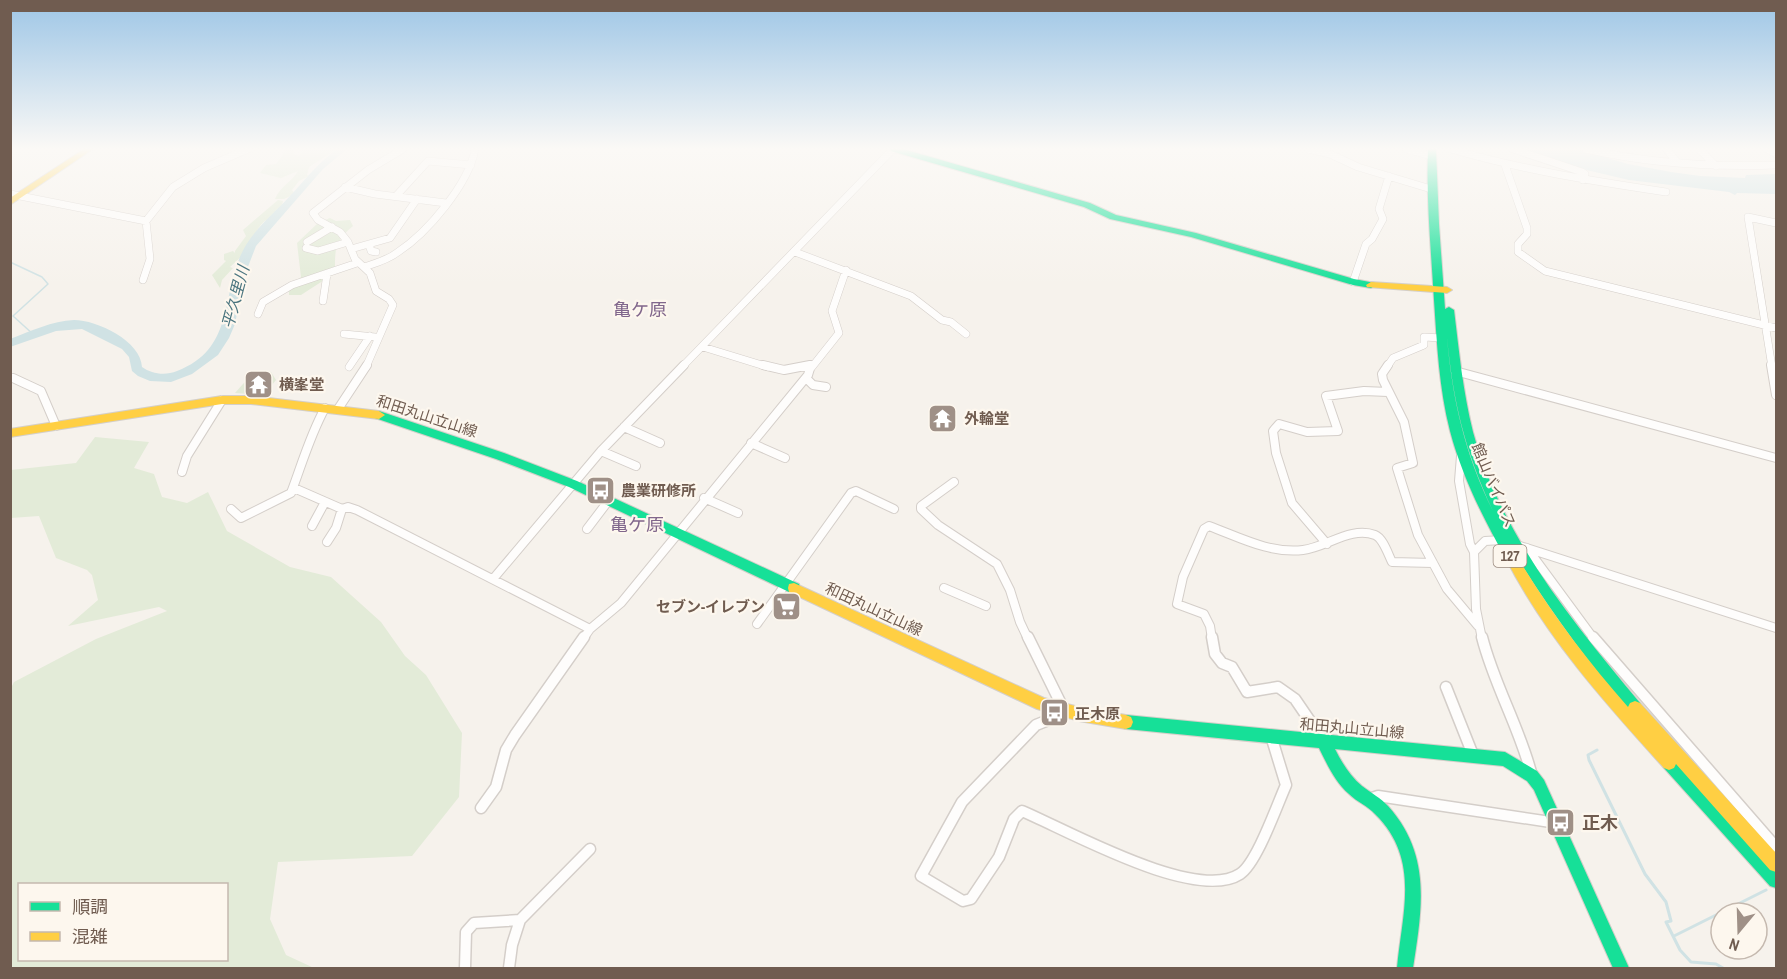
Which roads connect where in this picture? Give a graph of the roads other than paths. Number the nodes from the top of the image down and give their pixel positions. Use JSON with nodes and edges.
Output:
{"nodes":[{"id":1,"x":168,"y":195,"type":"edge"},
{"id":2,"x":336,"y":195,"type":"edge"},
{"id":3,"x":389,"y":195,"type":"edge"},
{"id":4,"x":452,"y":195,"type":"edge"},
{"id":5,"x":850,"y":195,"type":"edge"},
{"id":6,"x":1051,"y":195,"type":"edge"},
{"id":7,"x":1383,"y":195,"type":"edge"},
{"id":8,"x":1432,"y":195,"type":"edge"},
{"id":9,"x":1440,"y":195,"type":"edge"},
{"id":10,"x":1515,"y":195,"type":"edge"},
{"id":11,"x":396,"y":196,"type":"joint"},
{"id":12,"x":13,"y":198,"type":"edge"},
{"id":13,"x":417,"y":199,"type":"junction"},
{"id":14,"x":446,"y":203,"type":"junction"},
{"id":15,"x":146,"y":221,"type":"junction"},
{"id":16,"x":1776,"y":223,"type":"edge"},
{"id":17,"x":332,"y":227,"type":"junction"},
{"id":18,"x":369,"y":244,"type":"junction"},
{"id":19,"x":349,"y":246,"type":"junction"},
{"id":20,"x":376,"y":252,"type":"dead end"},
{"id":21,"x":795,"y":252,"type":"junction"},
{"id":22,"x":361,"y":265,"type":"junction"},
{"id":23,"x":846,"y":270,"type":"junction"},
{"id":24,"x":327,"y":274,"type":"junction"},
{"id":25,"x":143,"y":280,"type":"dead end"},
{"id":26,"x":1353,"y":282,"type":"junction"},
{"id":27,"x":1443,"y":289,"type":"junction"},
{"id":28,"x":323,"y":301,"type":"dead end"},
{"id":29,"x":258,"y":314,"type":"dead end"},
{"id":30,"x":1766,"y":325,"type":"junction"},
{"id":31,"x":1776,"y":328,"type":"edge"},
{"id":32,"x":344,"y":334,"type":"dead end"},
{"id":33,"x":966,"y":334,"type":"dead end"},
{"id":34,"x":370,"y":336,"type":"junction"},
{"id":35,"x":381,"y":337,"type":"junction"},
{"id":36,"x":1441,"y":338,"type":"junction"},
{"id":37,"x":703,"y":347,"type":"junction"},
{"id":38,"x":811,"y":365,"type":"junction"},
{"id":39,"x":349,"y":367,"type":"dead end"},
{"id":40,"x":1455,"y":371,"type":"junction"},
{"id":41,"x":13,"y":378,"type":"dead end"},
{"id":42,"x":806,"y":378,"type":"junction"},
{"id":43,"x":826,"y":387,"type":"dead end"},
{"id":44,"x":1388,"y":392,"type":"junction"},
{"id":45,"x":1776,"y":395,"type":"edge"},
{"id":46,"x":222,"y":400,"type":"junction"},
{"id":47,"x":332,"y":409,"type":"junction"},
{"id":48,"x":56,"y":426,"type":"junction"},
{"id":49,"x":624,"y":427,"type":"junction"},
{"id":50,"x":10,"y":433,"type":"edge"},
{"id":51,"x":660,"y":443,"type":"dead end"},
{"id":52,"x":752,"y":443,"type":"junction"},
{"id":53,"x":1461,"y":450,"type":"junction"},
{"id":54,"x":601,"y":452,"type":"junction"},
{"id":55,"x":785,"y":458,"type":"dead end"},
{"id":56,"x":1776,"y":458,"type":"edge"},
{"id":57,"x":636,"y":466,"type":"dead end"},
{"id":58,"x":182,"y":472,"type":"dead end"},
{"id":59,"x":954,"y":482,"type":"dead end"},
{"id":60,"x":573,"y":484,"type":"junction"},
{"id":61,"x":294,"y":488,"type":"junction"},
{"id":62,"x":704,"y":498,"type":"junction"},
{"id":63,"x":609,"y":500,"type":"junction"},
{"id":64,"x":326,"y":502,"type":"junction"},
{"id":65,"x":342,"y":508,"type":"junction"},
{"id":66,"x":231,"y":509,"type":"dead end"},
{"id":67,"x":894,"y":509,"type":"dead end"},
{"id":68,"x":738,"y":513,"type":"dead end"},
{"id":69,"x":312,"y":526,"type":"dead end"},
{"id":70,"x":587,"y":529,"type":"dead end"},
{"id":71,"x":677,"y":532,"type":"junction"},
{"id":72,"x":1501,"y":540,"type":"junction"},
{"id":73,"x":327,"y":542,"type":"dead end"},
{"id":74,"x":1327,"y":544,"type":"junction"},
{"id":75,"x":1522,"y":547,"type":"junction"},
{"id":76,"x":1474,"y":552,"type":"junction"},
{"id":77,"x":1433,"y":563,"type":"junction"},
{"id":78,"x":493,"y":579,"type":"junction"},
{"id":79,"x":786,"y":584,"type":"junction"},
{"id":80,"x":944,"y":588,"type":"dead end"},
{"id":81,"x":986,"y":606,"type":"dead end"},
{"id":82,"x":757,"y":624,"type":"dead end"},
{"id":83,"x":1478,"y":626,"type":"junction"},
{"id":84,"x":1776,"y":628,"type":"edge"},
{"id":85,"x":590,"y":629,"type":"junction"},
{"id":86,"x":1446,"y":687,"type":"dead end"},
{"id":87,"x":1064,"y":711,"type":"junction"},
{"id":88,"x":1271,"y":736,"type":"junction"},
{"id":89,"x":1323,"y":740,"type":"junction"},
{"id":90,"x":1473,"y":755,"type":"junction"},
{"id":91,"x":1533,"y":776,"type":"junction"},
{"id":92,"x":1369,"y":799,"type":"junction"},
{"id":93,"x":481,"y":808,"type":"dead end"},
{"id":94,"x":1558,"y":824,"type":"junction"},
{"id":95,"x":1776,"y":847,"type":"edge"},
{"id":96,"x":590,"y":849,"type":"dead end"},
{"id":97,"x":1776,"y":864,"type":"edge"},
{"id":98,"x":1776,"y":880,"type":"edge"},
{"id":99,"x":520,"y":920,"type":"junction"},
{"id":100,"x":465,"y":969,"type":"edge"},
{"id":101,"x":509,"y":969,"type":"edge"},
{"id":102,"x":1405,"y":969,"type":"edge"},
{"id":103,"x":1621,"y":969,"type":"edge"}],
"edges":[{"from":1,"to":15,"type":"street"},
{"from":2,"to":17,"type":"street"},
{"from":3,"to":11,"type":"street"},
{"from":4,"to":14,"type":"street"},
{"from":5,"to":21,"type":"street"},
{"from":6,"to":26,"type":"main road"},
{"from":7,"to":26,"type":"street"},
{"from":8,"to":27,"type":"main road","name":"館山バイパス","number":"127"},
{"from":9,"to":27,"type":"main road","name":"館山バイパス","number":"127"},
{"from":10,"to":30,"type":"street"},
{"from":11,"to":13,"type":"street"},
{"from":12,"to":15,"type":"street"},
{"from":13,"to":14,"type":"street"},
{"from":13,"to":18,"type":"street"},
{"from":14,"to":22,"type":"street"},
{"from":15,"to":25,"type":"street"},
{"from":16,"to":30,"type":"street"},
{"from":17,"to":19,"type":"street"},
{"from":17,"to":19,"type":"street"},
{"from":18,"to":19,"type":"street"},
{"from":18,"to":20,"type":"street"},
{"from":19,"to":22,"type":"street"},
{"from":21,"to":23,"type":"street"},
{"from":21,"to":37,"type":"street"},
{"from":22,"to":24,"type":"street"},
{"from":22,"to":35,"type":"street"},
{"from":23,"to":33,"type":"street"},
{"from":23,"to":38,"type":"street"},
{"from":24,"to":28,"type":"street"},
{"from":24,"to":29,"type":"street"},
{"from":26,"to":27,"type":"main road"},
{"from":27,"to":36,"type":"main road","name":"館山バイパス","number":"127"},
{"from":27,"to":40,"type":"main road","name":"館山バイパス","number":"127"},
{"from":30,"to":31,"type":"street"},
{"from":30,"to":45,"type":"street"},
{"from":32,"to":34,"type":"street"},
{"from":34,"to":35,"type":"street"},
{"from":34,"to":39,"type":"street"},
{"from":35,"to":47,"type":"street"},
{"from":36,"to":44,"type":"street"},
{"from":36,"to":53,"type":"main road","name":"館山バイパス","number":"127"},
{"from":37,"to":38,"type":"street"},
{"from":37,"to":49,"type":"street"},
{"from":38,"to":42,"type":"street"},
{"from":40,"to":56,"type":"street"},
{"from":40,"to":75,"type":"main road","name":"館山バイパス","number":"127"},
{"from":41,"to":48,"type":"street"},
{"from":42,"to":43,"type":"street"},
{"from":42,"to":52,"type":"street"},
{"from":44,"to":74,"type":"street"},
{"from":44,"to":77,"type":"street"},
{"from":46,"to":47,"type":"main road","name":"和田丸山立山線"},
{"from":46,"to":48,"type":"main road","name":"和田丸山立山線"},
{"from":46,"to":58,"type":"street"},
{"from":47,"to":60,"type":"main road","name":"和田丸山立山線"},
{"from":47,"to":61,"type":"street"},
{"from":48,"to":50,"type":"main road","name":"和田丸山立山線"},
{"from":49,"to":51,"type":"street"},
{"from":49,"to":54,"type":"street"},
{"from":52,"to":55,"type":"street"},
{"from":52,"to":62,"type":"street"},
{"from":53,"to":72,"type":"main road","name":"館山バイパス","number":"127"},
{"from":53,"to":76,"type":"street"},
{"from":54,"to":57,"type":"street"},
{"from":54,"to":60,"type":"street"},
{"from":59,"to":87,"type":"street"},
{"from":60,"to":63,"type":"main road","name":"和田丸山立山線"},
{"from":60,"to":78,"type":"street"},
{"from":61,"to":64,"type":"street"},
{"from":61,"to":66,"type":"street"},
{"from":62,"to":68,"type":"street"},
{"from":62,"to":71,"type":"street"},
{"from":63,"to":70,"type":"street"},
{"from":63,"to":71,"type":"main road","name":"和田丸山立山線"},
{"from":64,"to":65,"type":"street"},
{"from":64,"to":69,"type":"street"},
{"from":65,"to":73,"type":"street"},
{"from":65,"to":78,"type":"street"},
{"from":67,"to":79,"type":"street"},
{"from":71,"to":79,"type":"main road","name":"和田丸山立山線"},
{"from":71,"to":85,"type":"street"},
{"from":72,"to":75,"type":"street"},
{"from":72,"to":76,"type":"street"},
{"from":72,"to":98,"type":"main road","name":"館山バイパス","number":"127"},
{"from":74,"to":77,"type":"street"},
{"from":74,"to":89,"type":"street"},
{"from":75,"to":84,"type":"street"},
{"from":75,"to":95,"type":"street"},
{"from":75,"to":97,"type":"main road","name":"館山バイパス","number":"127"},
{"from":76,"to":83,"type":"street"},
{"from":77,"to":83,"type":"street"},
{"from":78,"to":85,"type":"street"},
{"from":79,"to":82,"type":"street"},
{"from":79,"to":87,"type":"main road","name":"和田丸山立山線"},
{"from":80,"to":81,"type":"street"},
{"from":83,"to":91,"type":"street"},
{"from":85,"to":93,"type":"street"},
{"from":86,"to":90,"type":"street"},
{"from":87,"to":88,"type":"main road","name":"和田丸山立山線"},
{"from":87,"to":88,"type":"street"},
{"from":88,"to":89,"type":"main road","name":"和田丸山立山線"},
{"from":89,"to":90,"type":"main road","name":"和田丸山立山線"},
{"from":89,"to":92,"type":"main road"},
{"from":90,"to":91,"type":"main road","name":"和田丸山立山線"},
{"from":91,"to":94,"type":"main road","name":"和田丸山立山線"},
{"from":92,"to":94,"type":"street"},
{"from":92,"to":102,"type":"main road"},
{"from":94,"to":103,"type":"main road","name":"和田丸山立山線"},
{"from":96,"to":99,"type":"street"},
{"from":99,"to":100,"type":"street"},
{"from":99,"to":101,"type":"street"}]}
